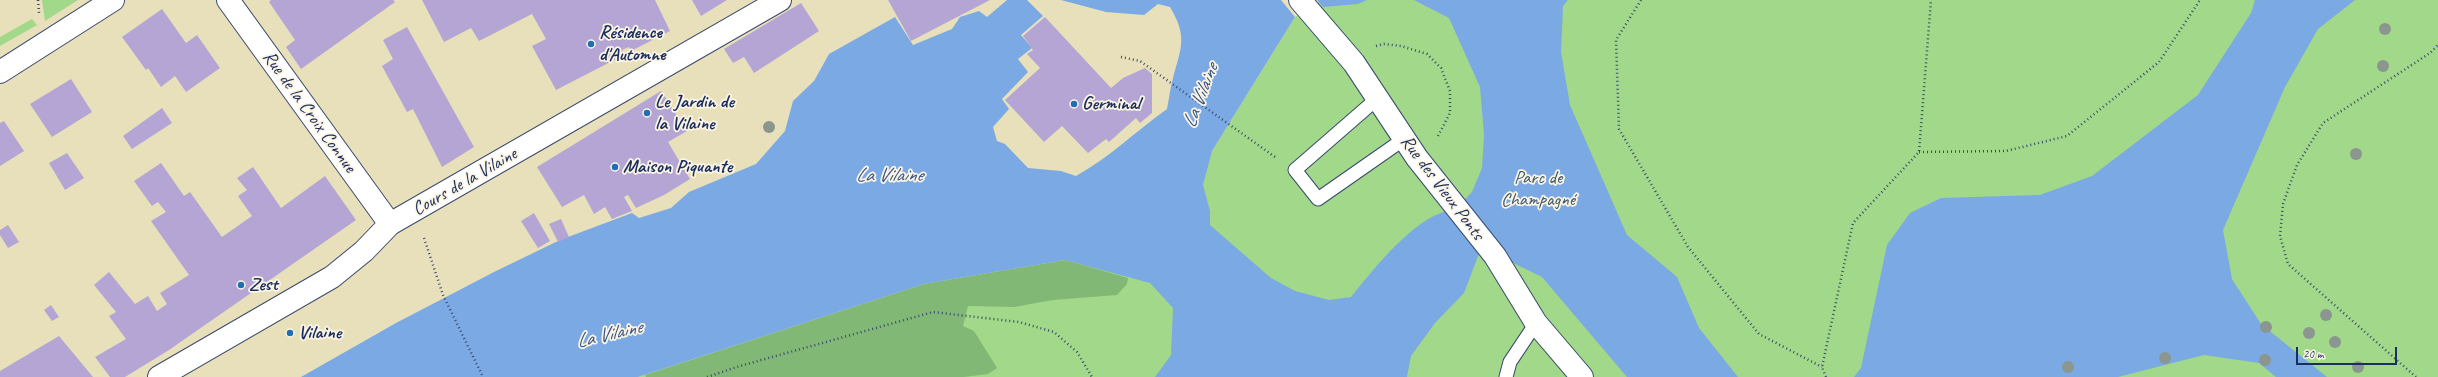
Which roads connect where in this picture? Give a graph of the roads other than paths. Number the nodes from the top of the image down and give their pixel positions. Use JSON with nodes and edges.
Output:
{"nodes":[{"id":1,"x":113,"y":0,"type":"edge"},
{"id":2,"x":228,"y":0,"type":"edge"},
{"id":3,"x":780,"y":0,"type":"edge"},
{"id":4,"x":1300,"y":0,"type":"edge"},
{"id":5,"x":0,"y":72,"type":"edge"},
{"id":6,"x":1378,"y":97,"type":"junction"},
{"id":7,"x":1404,"y":139,"type":"junction"},
{"id":8,"x":390,"y":224,"type":"junction"},
{"id":9,"x":1536,"y":323,"type":"junction"},
{"id":10,"x":159,"y":377,"type":"edge"},
{"id":11,"x":1506,"y":377,"type":"edge"},
{"id":12,"x":1582,"y":377,"type":"edge"}],
"edges":[{"from":1,"to":5,"type":"street"},
{"from":2,"to":8,"type":"street","name":"Rue de la Croix Connue"},
{"from":3,"to":8,"type":"street","name":"Cours de la Vilaine"},
{"from":4,"to":6,"type":"street","name":"Rue des Vieux Ponts"},
{"from":6,"to":7,"type":"street","name":"Rue des Vieux Ponts"},
{"from":6,"to":7,"type":"lane"},
{"from":7,"to":9,"type":"street","name":"Rue des Vieux Ponts"},
{"from":8,"to":10,"type":"street","name":"Cours de la Vilaine"},
{"from":9,"to":11,"type":"lane"},
{"from":9,"to":12,"type":"street","name":"Rue des Vieux Ponts"}]}
